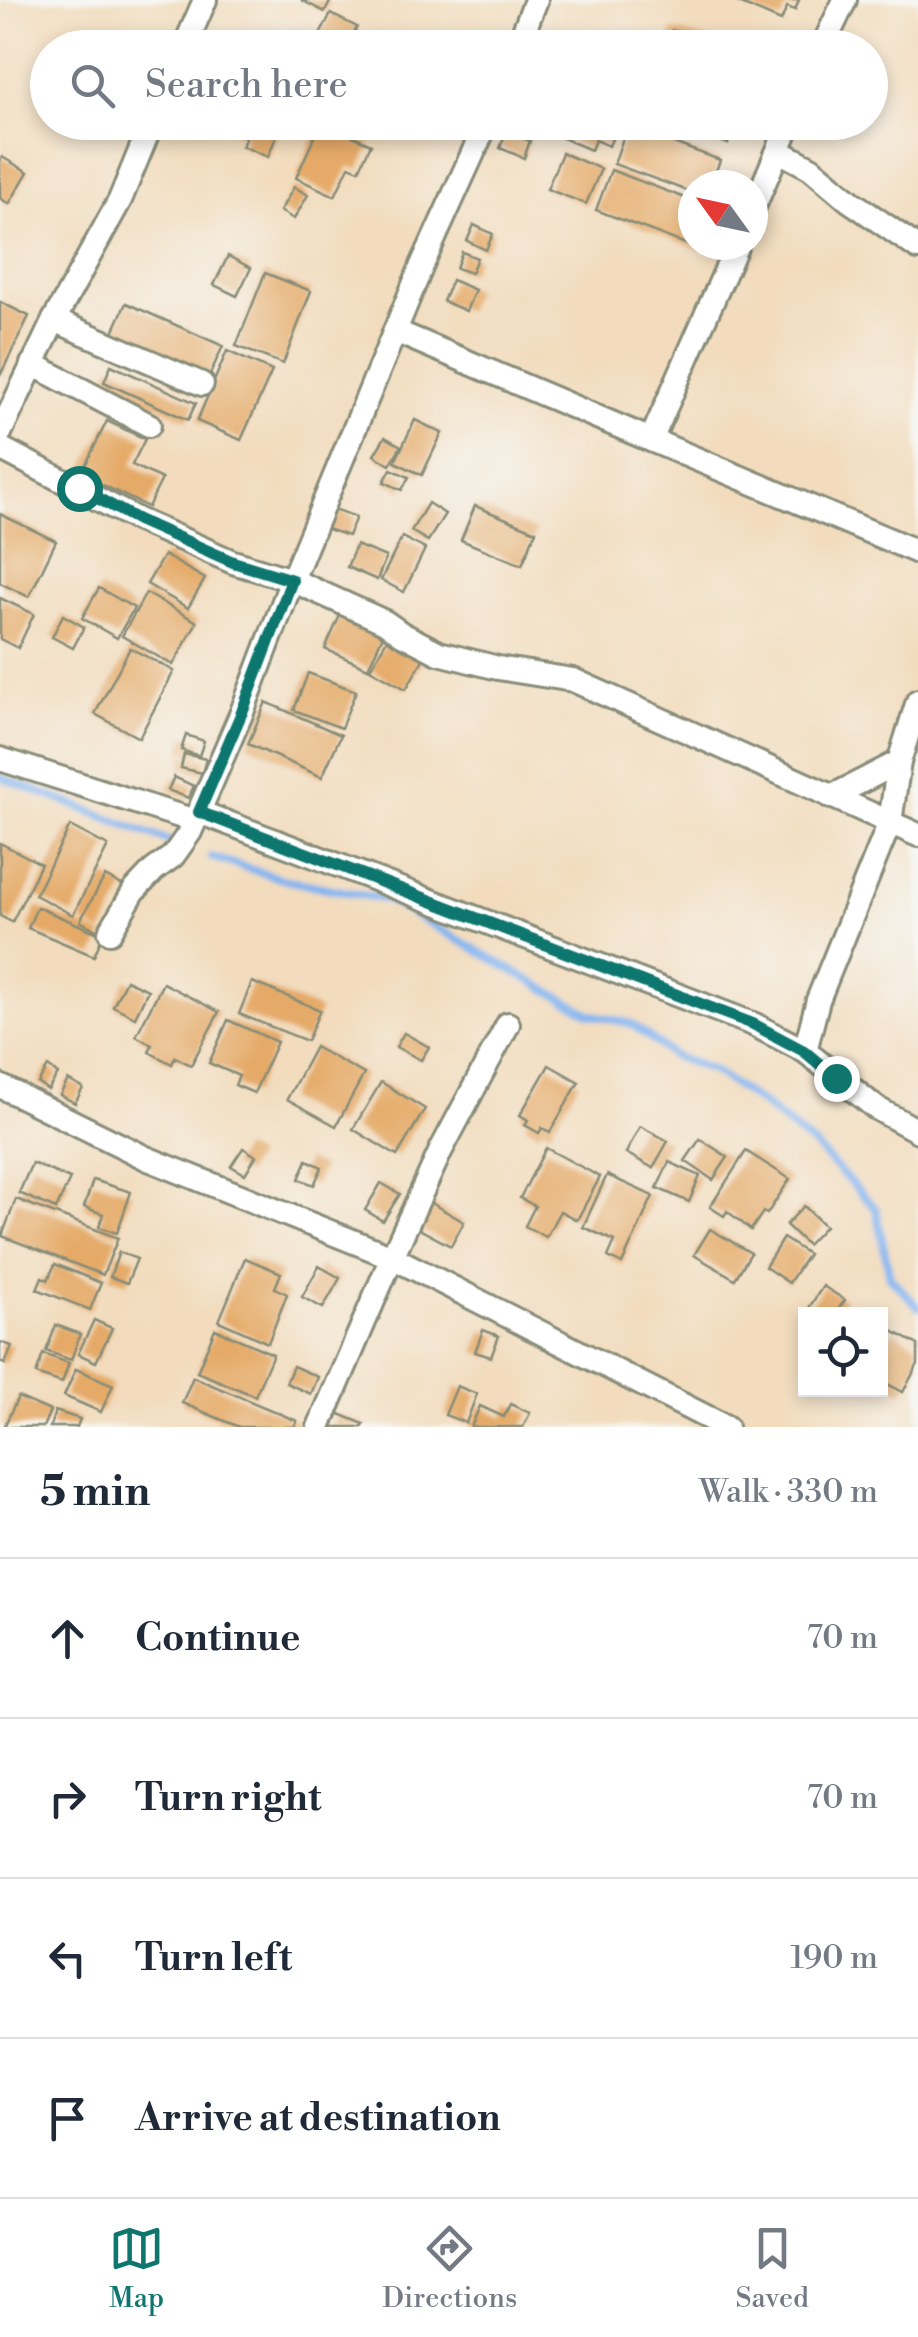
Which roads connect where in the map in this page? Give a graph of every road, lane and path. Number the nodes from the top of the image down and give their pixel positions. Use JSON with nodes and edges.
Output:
{"nodes":[{"id":1,"x":205,"y":0,"type":"edge"},
{"id":2,"x":536,"y":0,"type":"edge"},
{"id":3,"x":845,"y":0,"type":"edge"},
{"id":4,"x":192,"y":30,"type":"edge"},
{"id":5,"x":525,"y":30,"type":"edge"},
{"id":6,"x":831,"y":30,"type":"edge"},
{"id":7,"x":145,"y":140,"type":"edge"},
{"id":8,"x":479,"y":140,"type":"edge"},
{"id":9,"x":783,"y":140,"type":"edge"},
{"id":10,"x":779,"y":151,"type":"junction"},
{"id":11,"x":768,"y":176,"type":"edge"},
{"id":12,"x":918,"y":248,"type":"edge"},
{"id":13,"x":730,"y":260,"type":"edge"},
{"id":14,"x":54,"y":320,"type":"junction"},
{"id":15,"x":395,"y":331,"type":"junction"},
{"id":16,"x":32,"y":364,"type":"junction"},
{"id":17,"x":202,"y":384,"type":"dead end"},
{"id":18,"x":150,"y":425,"type":"dead end"},
{"id":19,"x":0,"y":434,"type":"edge"},
{"id":20,"x":651,"y":440,"type":"junction"},
{"id":21,"x":0,"y":448,"type":"edge"},
{"id":22,"x":918,"y":552,"type":"edge"},
{"id":23,"x":292,"y":580,"type":"junction"},
{"id":24,"x":918,"y":701,"type":"edge"},
{"id":25,"x":0,"y":759,"type":"edge"},
{"id":26,"x":899,"y":762,"type":"junction"},
{"id":27,"x":831,"y":796,"type":"junction"},
{"id":28,"x":197,"y":816,"type":"junction"},
{"id":29,"x":890,"y":822,"type":"junction"},
{"id":30,"x":918,"y":835,"type":"edge"},
{"id":31,"x":110,"y":932,"type":"dead end"},
{"id":32,"x":508,"y":1024,"type":"dead end"},
{"id":33,"x":804,"y":1051,"type":"junction"},
{"id":34,"x":0,"y":1086,"type":"edge"},
{"id":35,"x":918,"y":1132,"type":"edge"},
{"id":36,"x":392,"y":1258,"type":"junction"},
{"id":37,"x":320,"y":1427,"type":"edge"},
{"id":38,"x":726,"y":1427,"type":"edge"}],
"edges":[{"from":1,"to":4,"type":"street"},
{"from":2,"to":5,"type":"street"},
{"from":3,"to":6,"type":"street"},
{"from":7,"to":14,"type":"street"},
{"from":8,"to":15,"type":"street"},
{"from":9,"to":10,"type":"street"},
{"from":10,"to":11,"type":"street"},
{"from":10,"to":12,"type":"street"},
{"from":13,"to":20,"type":"street"},
{"from":14,"to":16,"type":"street"},
{"from":14,"to":17,"type":"street"},
{"from":15,"to":20,"type":"street"},
{"from":15,"to":23,"type":"street"},
{"from":16,"to":18,"type":"street"},
{"from":16,"to":19,"type":"street"},
{"from":20,"to":22,"type":"street"},
{"from":21,"to":23,"type":"street"},
{"from":23,"to":27,"type":"street"},
{"from":23,"to":28,"type":"street"},
{"from":24,"to":26,"type":"street"},
{"from":25,"to":28,"type":"street"},
{"from":26,"to":27,"type":"street"},
{"from":26,"to":29,"type":"street"},
{"from":27,"to":29,"type":"street"},
{"from":28,"to":31,"type":"street"},
{"from":28,"to":33,"type":"street"},
{"from":29,"to":30,"type":"street"},
{"from":29,"to":33,"type":"street"},
{"from":32,"to":36,"type":"street"},
{"from":33,"to":35,"type":"street"},
{"from":34,"to":36,"type":"street"},
{"from":36,"to":37,"type":"street"},
{"from":36,"to":38,"type":"street"}]}
